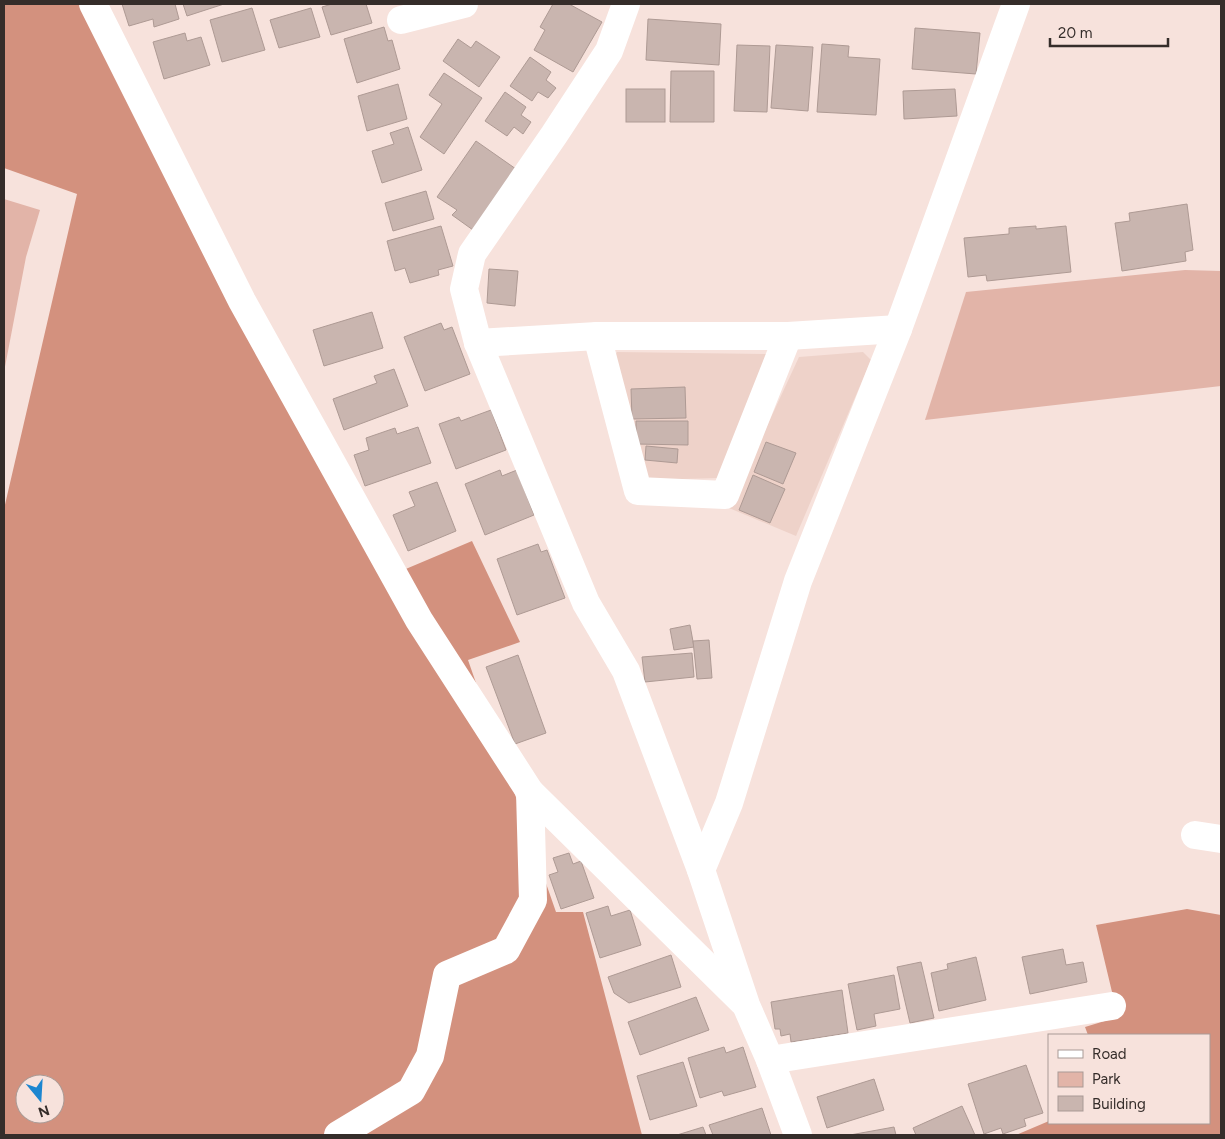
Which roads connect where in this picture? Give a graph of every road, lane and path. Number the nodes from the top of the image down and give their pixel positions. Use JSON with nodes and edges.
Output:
{"nodes":[{"id":1,"x":93,"y":4,"type":"edge"},
{"id":2,"x":464,"y":4,"type":"edge"},
{"id":3,"x":626,"y":4,"type":"edge"},
{"id":4,"x":1016,"y":4,"type":"edge"},
{"id":5,"x":401,"y":20,"type":"dead end"},
{"id":6,"x":898,"y":329,"type":"junction"},
{"id":7,"x":597,"y":336,"type":"junction"},
{"id":8,"x":788,"y":336,"type":"junction"},
{"id":9,"x":478,"y":343,"type":"junction"},
{"id":10,"x":530,"y":792,"type":"junction"},
{"id":11,"x":701,"y":870,"type":"junction"},
{"id":12,"x":746,"y":1005,"type":"junction"},
{"id":13,"x":1112,"y":1006,"type":"dead end"},
{"id":14,"x":770,"y":1060,"type":"junction"},
{"id":15,"x":338,"y":1135,"type":"edge"},
{"id":16,"x":798,"y":1135,"type":"edge"}],
"edges":[{"from":1,"to":10,"type":"street"},
{"from":2,"to":5,"type":"street"},
{"from":3,"to":9,"type":"street"},
{"from":4,"to":6,"type":"street"},
{"from":6,"to":8,"type":"street"},
{"from":6,"to":11,"type":"street"},
{"from":7,"to":8,"type":"street"},
{"from":7,"to":8,"type":"street"},
{"from":7,"to":9,"type":"street"},
{"from":9,"to":11,"type":"street"},
{"from":10,"to":12,"type":"street"},
{"from":10,"to":15,"type":"street"},
{"from":11,"to":12,"type":"street"},
{"from":12,"to":14,"type":"street"},
{"from":13,"to":14,"type":"street"},
{"from":14,"to":16,"type":"street"}]}
